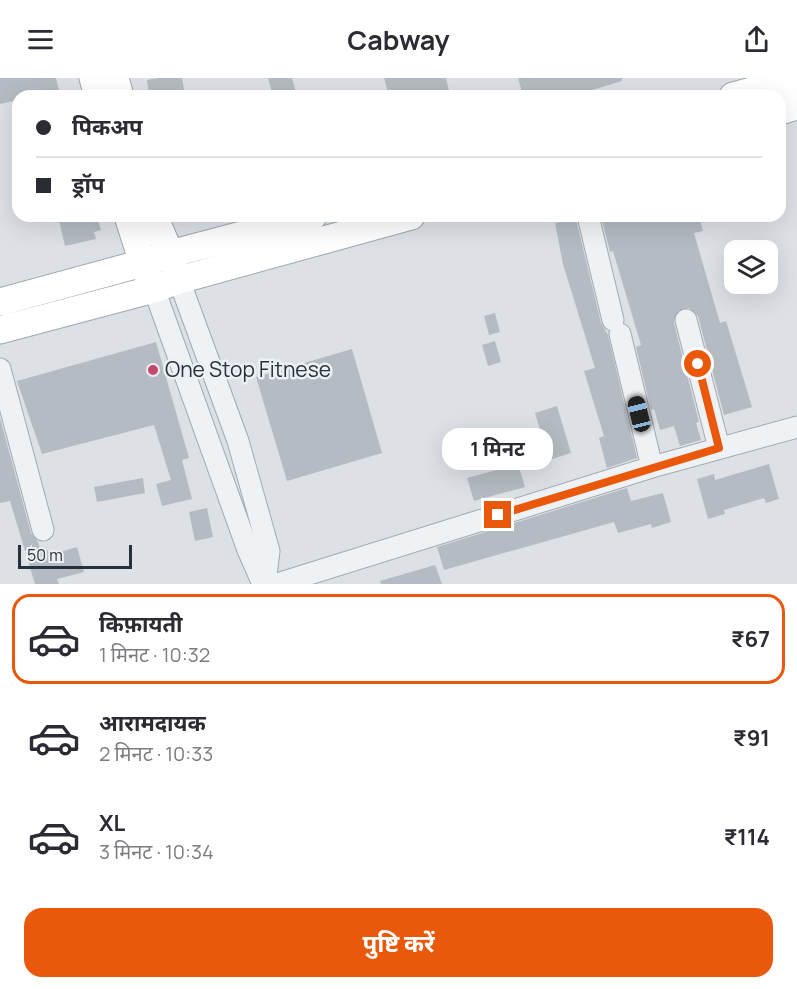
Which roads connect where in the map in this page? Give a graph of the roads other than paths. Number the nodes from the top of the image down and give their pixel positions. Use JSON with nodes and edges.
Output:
{"nodes":[{"id":1,"x":797,"y":79,"type":"edge"},
{"id":2,"x":756,"y":90,"type":"edge"},
{"id":3,"x":130,"y":222,"type":"edge"},
{"id":4,"x":157,"y":222,"type":"edge"},
{"id":5,"x":290,"y":222,"type":"edge"},
{"id":6,"x":390,"y":222,"type":"edge"},
{"id":7,"x":590,"y":222,"type":"edge"},
{"id":8,"x":170,"y":254,"type":"junction"},
{"id":9,"x":143,"y":263,"type":"junction"},
{"id":10,"x":166,"y":285,"type":"junction"},
{"id":11,"x":0,"y":302,"type":"edge"},
{"id":12,"x":686,"y":320,"type":"dead end"},
{"id":13,"x":0,"y":330,"type":"edge"},
{"id":14,"x":0,"y":369,"type":"edge"},
{"id":15,"x":797,"y":427,"type":"edge"},
{"id":16,"x":719,"y":448,"type":"junction"},
{"id":17,"x":652,"y":467,"type":"junction"},
{"id":18,"x":43,"y":530,"type":"dead end"},
{"id":19,"x":264,"y":584,"type":"edge"},
{"id":20,"x":277,"y":584,"type":"edge"}],
"edges":[{"from":1,"to":2,"type":"main road"},
{"from":3,"to":9,"type":"main road"},
{"from":4,"to":8,"type":"main road"},
{"from":5,"to":8,"type":"main road"},
{"from":6,"to":10,"type":"main road"},
{"from":7,"to":17,"type":"street"},
{"from":8,"to":9,"type":"main road"},
{"from":8,"to":10,"type":"main road"},
{"from":9,"to":10,"type":"main road"},
{"from":9,"to":11,"type":"main road"},
{"from":10,"to":13,"type":"main road"},
{"from":10,"to":19,"type":"street"},
{"from":10,"to":19,"type":"street"},
{"from":12,"to":16,"type":"street"},
{"from":14,"to":18,"type":"street"},
{"from":15,"to":16,"type":"street"},
{"from":16,"to":17,"type":"street"},
{"from":17,"to":20,"type":"street"}]}
